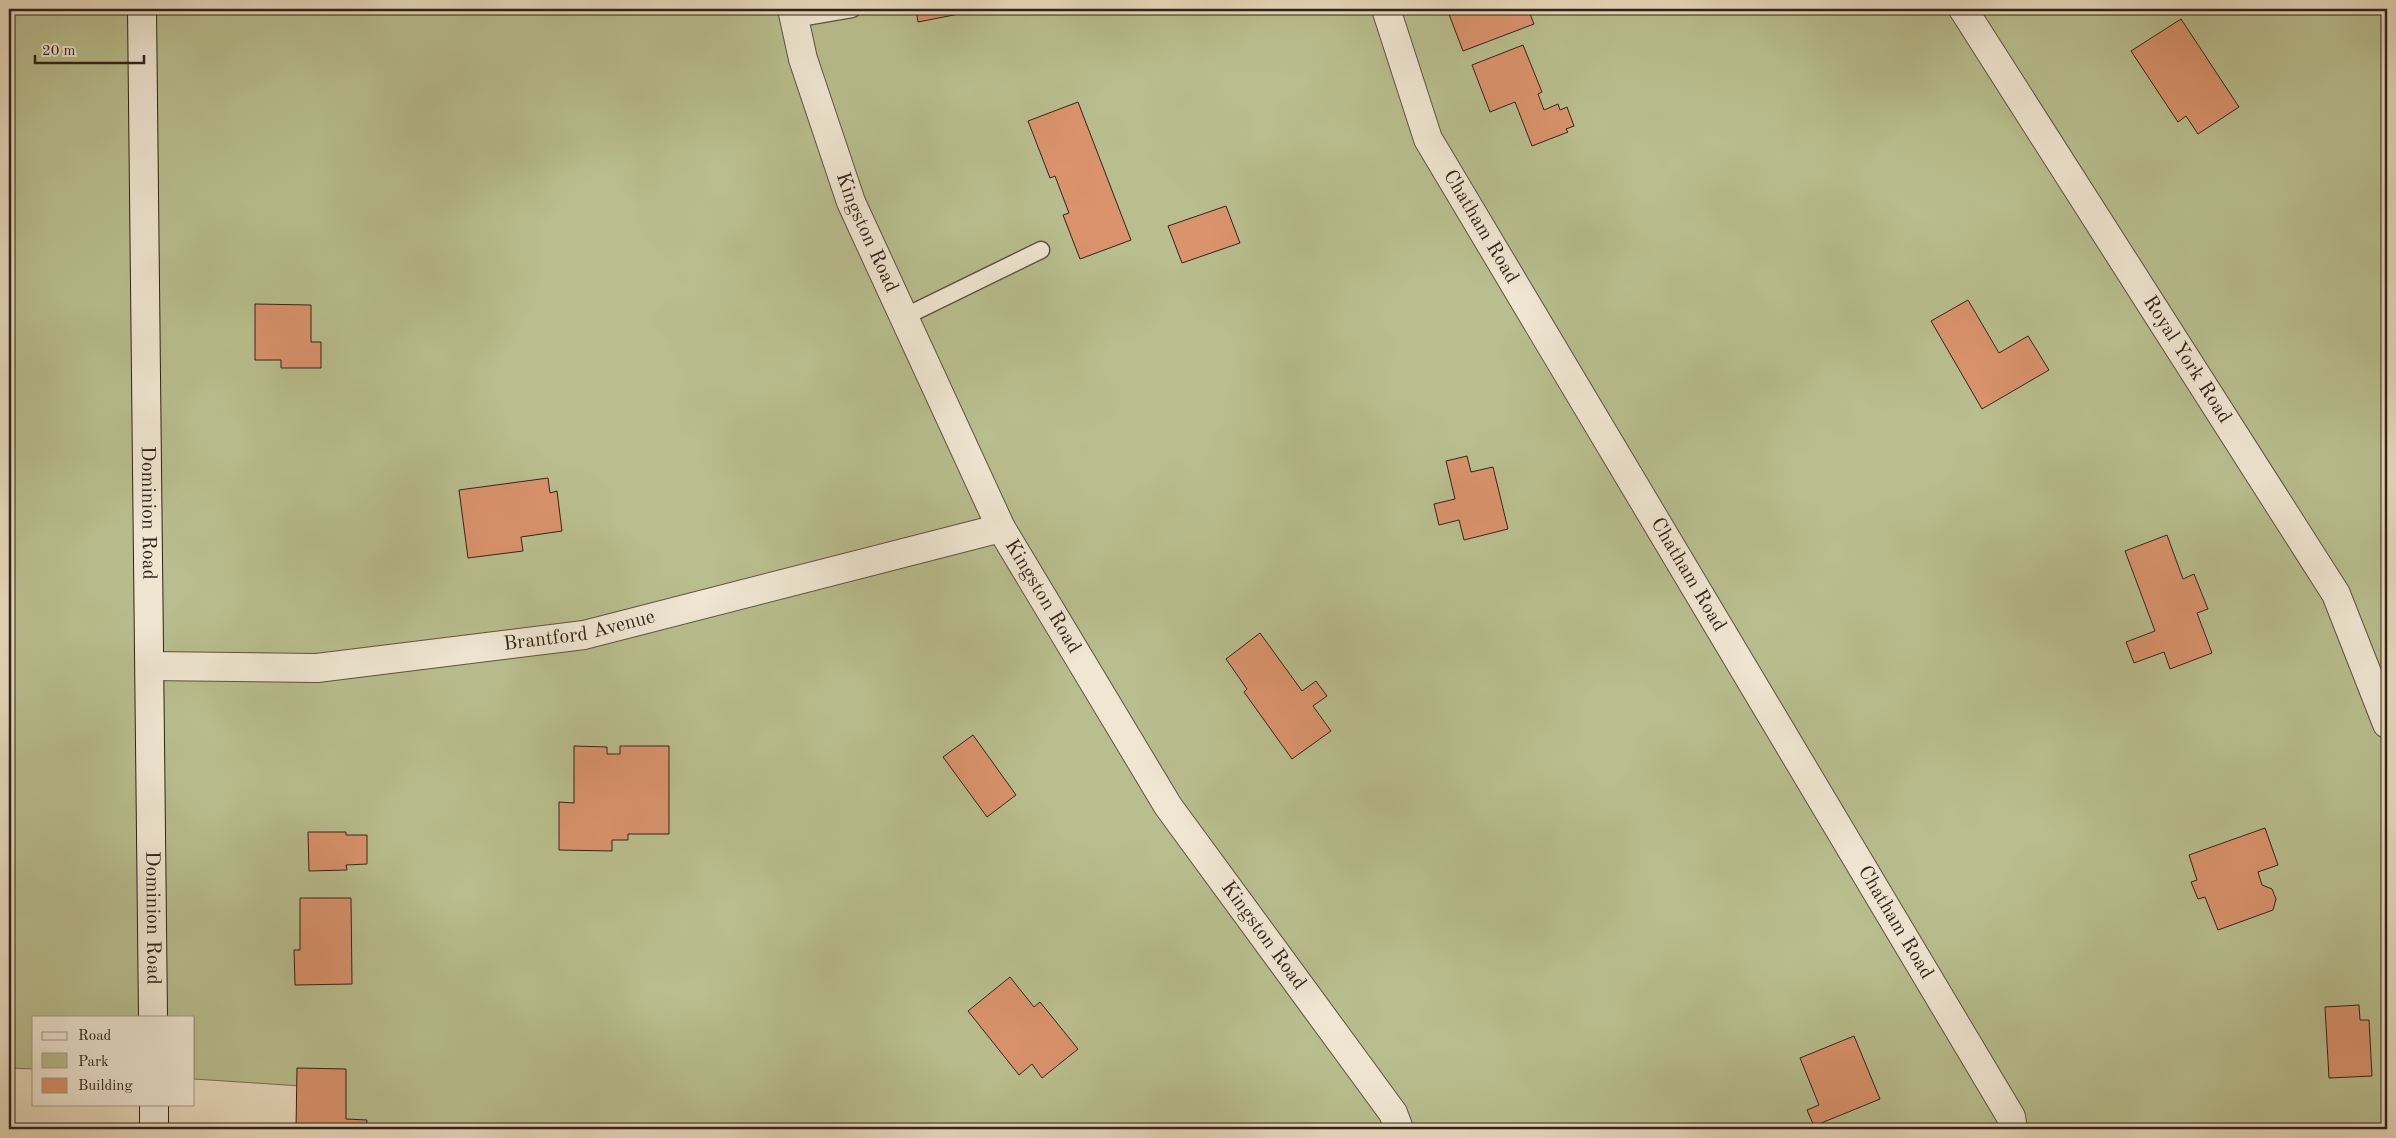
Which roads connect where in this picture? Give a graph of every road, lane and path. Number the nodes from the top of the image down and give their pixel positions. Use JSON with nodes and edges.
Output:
{"nodes":[{"id":1,"x":142,"y":9,"type":"edge"},
{"id":2,"x":852,"y":9,"type":"edge"},
{"id":3,"x":1386,"y":9,"type":"edge"},
{"id":4,"x":1963,"y":9,"type":"edge"},
{"id":5,"x":793,"y":14,"type":"edge"},
{"id":6,"x":1041,"y":250,"type":"dead end"},
{"id":7,"x":904,"y":317,"type":"junction"},
{"id":8,"x":1001,"y":528,"type":"junction"},
{"id":9,"x":150,"y":666,"type":"junction"},
{"id":10,"x":2387,"y":724,"type":"edge"},
{"id":11,"x":153,"y":1016,"type":"edge"},
{"id":12,"x":154,"y":1106,"type":"edge"},
{"id":13,"x":154,"y":1129,"type":"edge"},
{"id":14,"x":1399,"y":1129,"type":"edge"},
{"id":15,"x":2013,"y":1129,"type":"edge"}],
"edges":[{"from":1,"to":9,"type":"street","name":"Dominion Road"},
{"from":2,"to":5,"type":"lane"},
{"from":3,"to":15,"type":"street","name":"Chatham Road"},
{"from":4,"to":10,"type":"street","name":"Royal York Road"},
{"from":5,"to":7,"type":"street","name":"Kingston Road"},
{"from":6,"to":7,"type":"lane"},
{"from":7,"to":8,"type":"street","name":"Kingston Road"},
{"from":8,"to":9,"type":"street","name":"Brantford Avenue"},
{"from":8,"to":14,"type":"street","name":"Kingston Road"},
{"from":9,"to":11,"type":"street","name":"Dominion Road"},
{"from":12,"to":13,"type":"street"}]}
